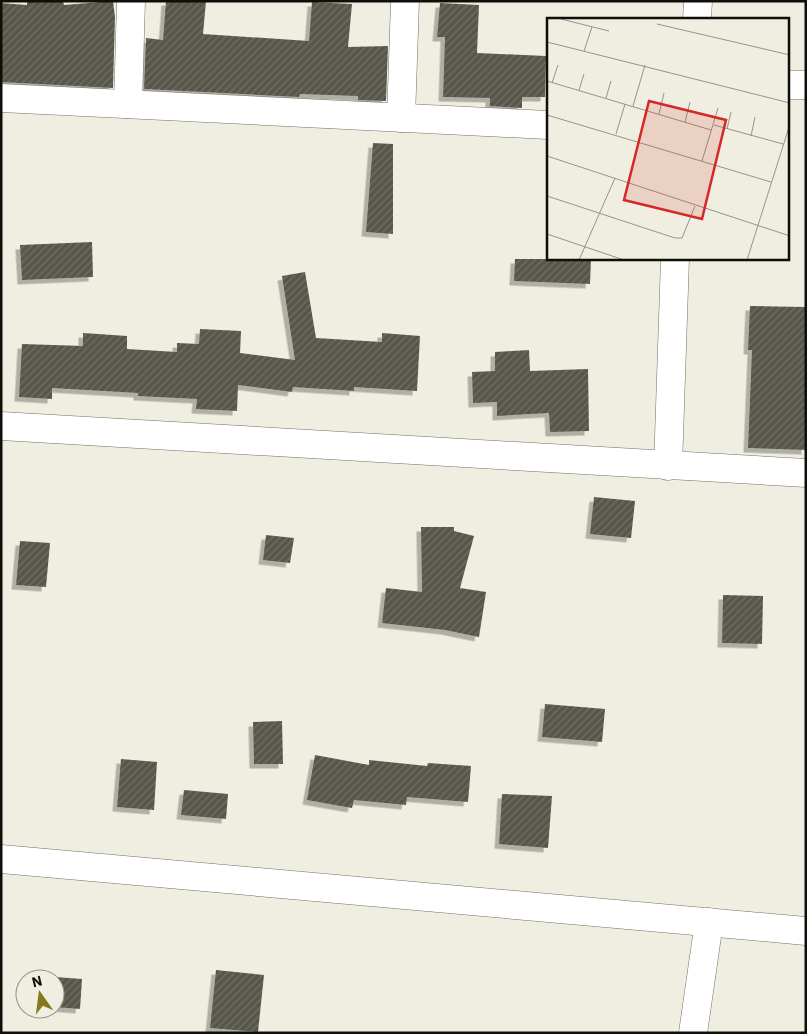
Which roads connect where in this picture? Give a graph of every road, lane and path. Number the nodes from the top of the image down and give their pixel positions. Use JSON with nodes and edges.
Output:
{"nodes":[{"id":1,"x":131,"y":1,"type":"edge"},
{"id":2,"x":405,"y":1,"type":"edge"},
{"id":3,"x":698,"y":1,"type":"edge"},
{"id":4,"x":698,"y":18,"type":"edge"},
{"id":5,"x":790,"y":84,"type":"edge"},
{"id":6,"x":806,"y":85,"type":"edge"},
{"id":7,"x":1,"y":98,"type":"edge"},
{"id":8,"x":128,"y":104,"type":"junction"},
{"id":9,"x":400,"y":118,"type":"junction"},
{"id":10,"x":547,"y":125,"type":"edge"},
{"id":11,"x":675,"y":260,"type":"edge"},
{"id":12,"x":1,"y":426,"type":"edge"},
{"id":13,"x":668,"y":466,"type":"junction"},
{"id":14,"x":806,"y":473,"type":"edge"},
{"id":15,"x":1,"y":859,"type":"edge"},
{"id":16,"x":709,"y":922,"type":"junction"},
{"id":17,"x":806,"y":931,"type":"edge"},
{"id":18,"x":692,"y":1033,"type":"edge"}],
"edges":[{"from":1,"to":8,"type":"street"},
{"from":2,"to":9,"type":"street"},
{"from":3,"to":4,"type":"street"},
{"from":5,"to":6,"type":"street"},
{"from":7,"to":8,"type":"street"},
{"from":8,"to":9,"type":"street"},
{"from":9,"to":10,"type":"street"},
{"from":11,"to":13,"type":"street"},
{"from":12,"to":13,"type":"street"},
{"from":13,"to":14,"type":"street"},
{"from":15,"to":16,"type":"street"},
{"from":16,"to":17,"type":"street"},
{"from":16,"to":18,"type":"street"}]}
